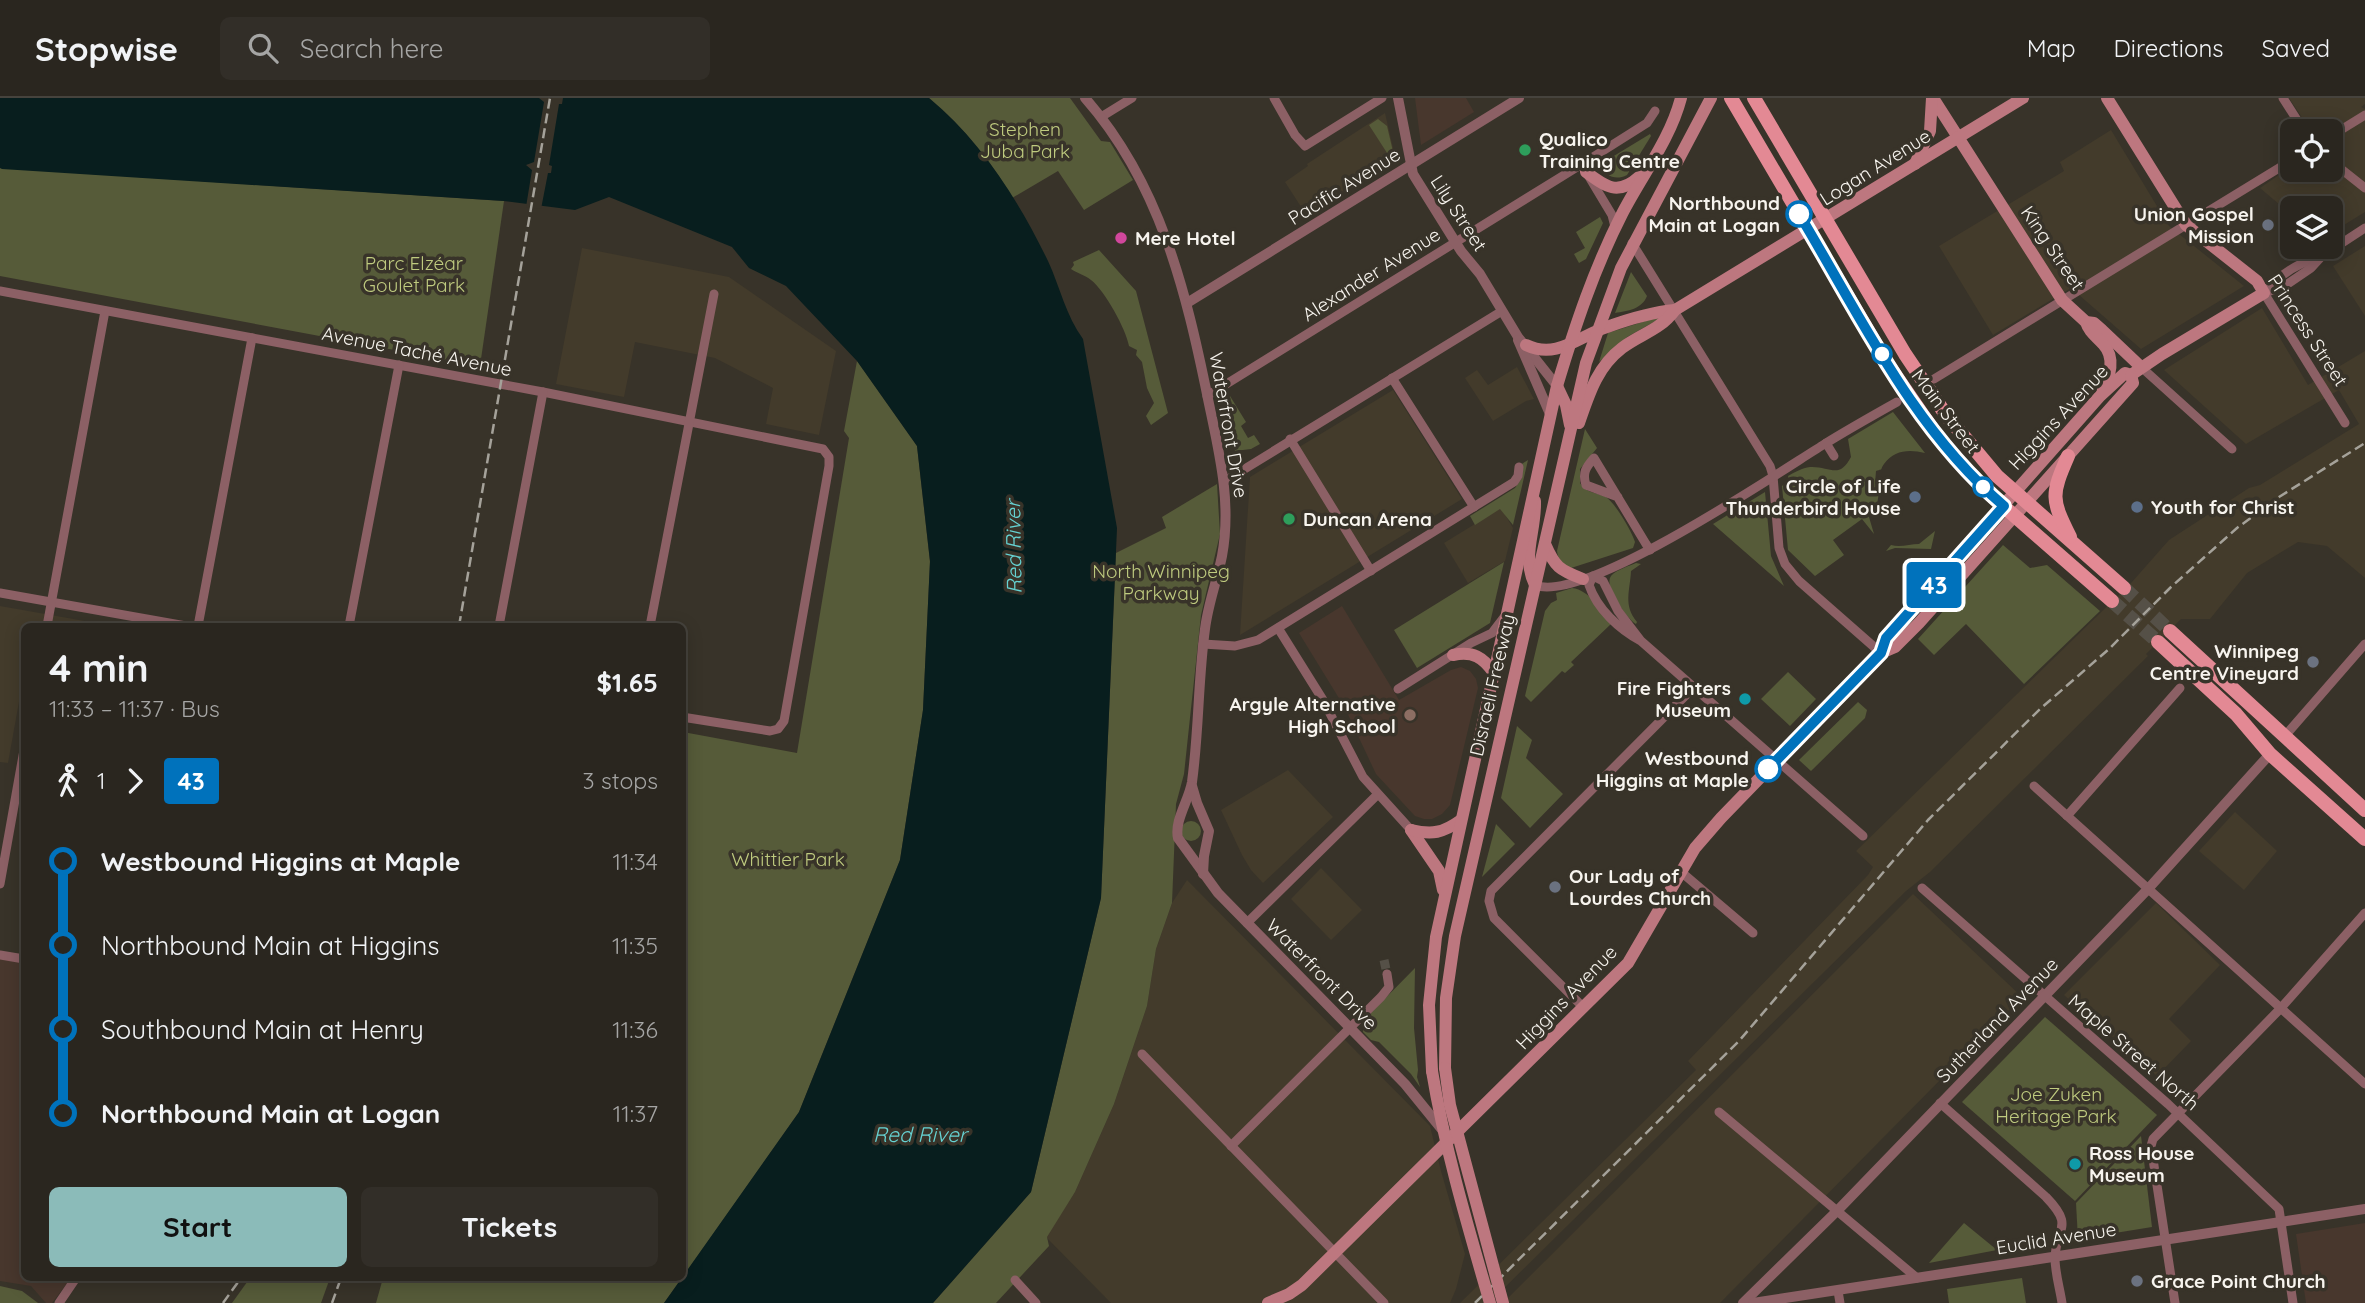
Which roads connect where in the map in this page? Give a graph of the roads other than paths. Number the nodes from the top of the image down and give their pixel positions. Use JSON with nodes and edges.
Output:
{"nodes":[{"id":1,"x":1085,"y":98,"type":"edge"},
{"id":2,"x":1132,"y":98,"type":"edge"},
{"id":3,"x":1274,"y":98,"type":"edge"},
{"id":4,"x":1382,"y":98,"type":"edge"},
{"id":5,"x":1398,"y":98,"type":"edge"},
{"id":6,"x":1519,"y":98,"type":"edge"},
{"id":7,"x":1681,"y":98,"type":"edge"},
{"id":8,"x":1711,"y":98,"type":"edge"},
{"id":9,"x":1731,"y":98,"type":"edge"},
{"id":10,"x":1754,"y":98,"type":"edge"},
{"id":11,"x":1932,"y":98,"type":"edge"},
{"id":12,"x":2023,"y":98,"type":"edge"},
{"id":13,"x":2107,"y":98,"type":"edge"},
{"id":14,"x":2283,"y":98,"type":"edge"},
{"id":15,"x":1506,"y":101,"type":"edge"},
{"id":16,"x":1655,"y":111,"type":"dead end"},
{"id":17,"x":2365,"y":115,"type":"edge"},
{"id":18,"x":1101,"y":117,"type":"junction"},
{"id":19,"x":2296,"y":119,"type":"edge"},
{"id":20,"x":2343,"y":129,"type":"edge"},
{"id":21,"x":1958,"y":138,"type":"junction"},
{"id":22,"x":1410,"y":166,"type":"junction"},
{"id":23,"x":1913,"y":166,"type":"junction"},
{"id":24,"x":2280,"y":166,"type":"edge"},
{"id":25,"x":1584,"y":168,"type":"junction"},
{"id":26,"x":1647,"y":169,"type":"junction"},
{"id":27,"x":2343,"y":171,"type":"edge"},
{"id":28,"x":2365,"y":188,"type":"edge"},
{"id":29,"x":1827,"y":219,"type":"junction"},
{"id":30,"x":2186,"y":225,"type":"junction"},
{"id":31,"x":1615,"y":227,"type":"junction"},
{"id":32,"x":2365,"y":228,"type":"edge"},
{"id":33,"x":1809,"y":230,"type":"junction"},
{"id":34,"x":1455,"y":243,"type":"junction"},
{"id":35,"x":1632,"y":243,"type":"junction"},
{"id":36,"x":0,"y":291,"type":"edge"},
{"id":37,"x":2264,"y":293,"type":"junction"},
{"id":38,"x":714,"y":294,"type":"dead end"},
{"id":39,"x":2062,"y":300,"type":"junction"},
{"id":40,"x":1187,"y":303,"type":"junction"},
{"id":41,"x":1675,"y":310,"type":"junction"},
{"id":42,"x":105,"y":311,"type":"junction"},
{"id":43,"x":1502,"y":311,"type":"junction"},
{"id":44,"x":2086,"y":322,"type":"junction"},
{"id":45,"x":1598,"y":330,"type":"junction"},
{"id":46,"x":251,"y":338,"type":"junction"},
{"id":47,"x":1522,"y":341,"type":"junction"},
{"id":48,"x":1569,"y":345,"type":"junction"},
{"id":49,"x":399,"y":365,"type":"junction"},
{"id":50,"x":2136,"y":371,"type":"junction"},
{"id":51,"x":1392,"y":378,"type":"junction"},
{"id":52,"x":1934,"y":379,"type":"dead end"},
{"id":53,"x":1557,"y":386,"type":"junction"},
{"id":54,"x":543,"y":392,"type":"junction"},
{"id":55,"x":1208,"y":396,"type":"junction"},
{"id":56,"x":2100,"y":396,"type":"junction"},
{"id":57,"x":1897,"y":402,"type":"dead end"},
{"id":58,"x":1550,"y":414,"type":"junction"},
{"id":59,"x":688,"y":421,"type":"junction"},
{"id":60,"x":2345,"y":423,"type":"dead end"},
{"id":61,"x":1570,"y":430,"type":"junction"},
{"id":62,"x":1290,"y":439,"type":"junction"},
{"id":63,"x":1826,"y":443,"type":"junction"},
{"id":64,"x":2232,"y":449,"type":"dead end"},
{"id":65,"x":1834,"y":456,"type":"dead end"},
{"id":66,"x":2068,"y":456,"type":"junction"},
{"id":67,"x":1519,"y":467,"type":"dead end"},
{"id":68,"x":1773,"y":476,"type":"junction"},
{"id":69,"x":1559,"y":479,"type":"junction"},
{"id":70,"x":1225,"y":481,"type":"junction"},
{"id":71,"x":1535,"y":483,"type":"junction"},
{"id":72,"x":2014,"y":493,"type":"junction"},
{"id":73,"x":1618,"y":497,"type":"junction"},
{"id":74,"x":2026,"y":503,"type":"junction"},
{"id":75,"x":2004,"y":506,"type":"junction"},
{"id":76,"x":1474,"y":508,"type":"junction"},
{"id":77,"x":2015,"y":516,"type":"junction"},
{"id":78,"x":1545,"y":544,"type":"junction"},
{"id":79,"x":2074,"y":544,"type":"junction"},
{"id":80,"x":1650,"y":550,"type":"junction"},
{"id":81,"x":1371,"y":571,"type":"junction"},
{"id":82,"x":1588,"y":577,"type":"junction"},
{"id":83,"x":1535,"y":585,"type":"junction"},
{"id":84,"x":2124,"y":588,"type":"tunnel mouth"},
{"id":85,"x":0,"y":593,"type":"edge"},
{"id":86,"x":2112,"y":601,"type":"tunnel mouth"},
{"id":87,"x":51,"y":602,"type":"junction"},
{"id":88,"x":1505,"y":616,"type":"junction"},
{"id":89,"x":48,"y":623,"type":"edge"},
{"id":90,"x":169,"y":623,"type":"edge"},
{"id":91,"x":199,"y":623,"type":"edge"},
{"id":92,"x":350,"y":623,"type":"edge"},
{"id":93,"x":500,"y":623,"type":"edge"},
{"id":94,"x":651,"y":623,"type":"edge"},
{"id":95,"x":1278,"y":628,"type":"junction"},
{"id":96,"x":2170,"y":631,"type":"tunnel mouth"},
{"id":97,"x":1641,"y":641,"type":"junction"},
{"id":98,"x":2158,"y":642,"type":"tunnel mouth"},
{"id":99,"x":1203,"y":644,"type":"junction"},
{"id":100,"x":2365,"y":644,"type":"edge"},
{"id":101,"x":1881,"y":653,"type":"junction"},
{"id":102,"x":1454,"y":655,"type":"junction"},
{"id":103,"x":1493,"y":673,"type":"junction"},
{"id":104,"x":1695,"y":687,"type":"junction"},
{"id":105,"x":2180,"y":688,"type":"dead end"},
{"id":106,"x":1398,"y":689,"type":"dead end"},
{"id":107,"x":686,"y":718,"type":"edge"},
{"id":108,"x":2284,"y":737,"type":"junction"},
{"id":109,"x":2270,"y":754,"type":"junction"},
{"id":110,"x":1777,"y":760,"type":"junction"},
{"id":111,"x":21,"y":767,"type":"edge"},
{"id":112,"x":1192,"y":783,"type":"junction"},
{"id":113,"x":2034,"y":786,"type":"dead end"},
{"id":114,"x":1377,"y":795,"type":"junction"},
{"id":115,"x":2365,"y":810,"type":"edge"},
{"id":116,"x":2067,"y":816,"type":"junction"},
{"id":117,"x":1461,"y":820,"type":"junction"},
{"id":118,"x":1205,"y":821,"type":"junction"},
{"id":119,"x":1178,"y":825,"type":"junction"},
{"id":120,"x":1411,"y":830,"type":"junction"},
{"id":121,"x":1863,"y":836,"type":"dead end"},
{"id":122,"x":2365,"y":839,"type":"edge"},
{"id":123,"x":1207,"y":841,"type":"junction"},
{"id":124,"x":1181,"y":844,"type":"junction"},
{"id":125,"x":1680,"y":872,"type":"junction"},
{"id":126,"x":1203,"y":874,"type":"junction"},
{"id":127,"x":0,"y":884,"type":"edge"},
{"id":128,"x":1922,"y":888,"type":"dead end"},
{"id":129,"x":2148,"y":889,"type":"junction"},
{"id":130,"x":1444,"y":896,"type":"junction"},
{"id":131,"x":2365,"y":913,"type":"edge"},
{"id":132,"x":1247,"y":923,"type":"junction"},
{"id":133,"x":1753,"y":933,"type":"dead end"},
{"id":134,"x":0,"y":955,"type":"edge"},
{"id":135,"x":21,"y":958,"type":"edge"},
{"id":136,"x":1387,"y":974,"type":"tunnel mouth"},
{"id":137,"x":2044,"y":997,"type":"junction"},
{"id":138,"x":1584,"y":1008,"type":"junction"},
{"id":139,"x":2280,"y":1009,"type":"junction"},
{"id":140,"x":1350,"y":1028,"type":"junction"},
{"id":141,"x":1143,"y":1054,"type":"dead end"},
{"id":142,"x":1438,"y":1070,"type":"junction"},
{"id":143,"x":2365,"y":1084,"type":"edge"},
{"id":144,"x":1940,"y":1104,"type":"junction"},
{"id":145,"x":1719,"y":1112,"type":"dead end"},
{"id":146,"x":2178,"y":1114,"type":"junction"},
{"id":147,"x":1454,"y":1135,"type":"junction"},
{"id":148,"x":1231,"y":1146,"type":"junction"},
{"id":149,"x":2365,"y":1209,"type":"edge"},
{"id":150,"x":1838,"y":1210,"type":"junction"},
{"id":151,"x":2281,"y":1222,"type":"junction"},
{"id":152,"x":2165,"y":1238,"type":"junction"},
{"id":153,"x":1335,"y":1252,"type":"junction"},
{"id":154,"x":2055,"y":1257,"type":"junction"},
{"id":155,"x":1917,"y":1278,"type":"junction"},
{"id":156,"x":1015,"y":1280,"type":"dead end"},
{"id":157,"x":74,"y":1281,"type":"edge"},
{"id":158,"x":1838,"y":1291,"type":"junction"},
{"id":159,"x":59,"y":1303,"type":"edge"},
{"id":160,"x":1036,"y":1303,"type":"edge"},
{"id":161,"x":1268,"y":1303,"type":"edge"},
{"id":162,"x":1384,"y":1303,"type":"edge"},
{"id":163,"x":1490,"y":1303,"type":"edge"},
{"id":164,"x":1503,"y":1303,"type":"edge"},
{"id":165,"x":1743,"y":1303,"type":"edge"},
{"id":166,"x":1753,"y":1303,"type":"edge"},
{"id":167,"x":1840,"y":1303,"type":"edge"},
{"id":168,"x":2062,"y":1303,"type":"edge"},
{"id":169,"x":2175,"y":1303,"type":"edge"},
{"id":170,"x":2293,"y":1303,"type":"edge"}],
"edges":[{"from":1,"to":18,"type":"street","name":"Waterfront Drive"},
{"from":2,"to":18,"type":"street"},
{"from":3,"to":4,"type":"street"},
{"from":5,"to":22,"type":"street","name":"Lily Street"},
{"from":6,"to":15,"type":"street","name":"Pacific Avenue"},
{"from":7,"to":26,"type":"main road","name":"Disraeli Freeway"},
{"from":8,"to":35,"type":"main road","name":"Disraeli Freeway"},
{"from":9,"to":33,"type":"main road","name":"Main Street"},
{"from":10,"to":29,"type":"main road","name":"Main Street"},
{"from":11,"to":21,"type":"main road","name":"King Street"},
{"from":11,"to":23,"type":"main road"},
{"from":12,"to":21,"type":"main road","name":"Logan Avenue"},
{"from":13,"to":30,"type":"main road","name":"Princess Street"},
{"from":14,"to":19,"type":"street"},
{"from":15,"to":22,"type":"street","name":"Pacific Avenue"},
{"from":16,"to":25,"type":"street","name":"Alexander Avenue"},
{"from":17,"to":20,"type":"street"},
{"from":18,"to":40,"type":"street","name":"Waterfront Drive"},
{"from":21,"to":23,"type":"main road","name":"Logan Avenue"},
{"from":21,"to":39,"type":"main road","name":"King Street"},
{"from":22,"to":34,"type":"street","name":"Lily Street"},
{"from":22,"to":40,"type":"street","name":"Pacific Avenue"},
{"from":23,"to":29,"type":"main road","name":"Logan Avenue"},
{"from":24,"to":30,"type":"street"},
{"from":25,"to":26,"type":"main road"},
{"from":25,"to":31,"type":"street"},
{"from":25,"to":34,"type":"street","name":"Alexander Avenue"},
{"from":26,"to":31,"type":"main road","name":"Disraeli Freeway"},
{"from":27,"to":28,"type":"street"},
{"from":29,"to":33,"type":"main road","name":"Logan Avenue"},
{"from":29,"to":72,"type":"main road","name":"Main Street"},
{"from":30,"to":37,"type":"main road","name":"Princess Street"},
{"from":30,"to":39,"type":"street"},
{"from":31,"to":48,"type":"main road","name":"Disraeli Freeway"},
{"from":32,"to":37,"type":"street","name":"Higgins Avenue"},
{"from":33,"to":41,"type":"main road","name":"Logan Avenue"},
{"from":33,"to":75,"type":"main road","name":"Main Street"},
{"from":34,"to":43,"type":"street","name":"Lily Street"},
{"from":34,"to":55,"type":"street","name":"Alexander Avenue"},
{"from":35,"to":41,"type":"street"},
{"from":35,"to":45,"type":"main road","name":"Disraeli Freeway"},
{"from":36,"to":42,"type":"street","name":"Avenue Taché Avenue"},
{"from":37,"to":50,"type":"main road","name":"Higgins Avenue"},
{"from":37,"to":60,"type":"street","name":"Princess Street"},
{"from":38,"to":59,"type":"street"},
{"from":39,"to":44,"type":"main road","name":"King Street"},
{"from":39,"to":52,"type":"street"},
{"from":40,"to":55,"type":"street","name":"Waterfront Drive"},
{"from":41,"to":45,"type":"main road","name":"Logan Avenue"},
{"from":41,"to":68,"type":"street"},
{"from":41,"to":69,"type":"main road","name":"Logan Avenue"},
{"from":42,"to":46,"type":"street","name":"Avenue Taché Avenue"},
{"from":42,"to":87,"type":"street"},
{"from":43,"to":47,"type":"street","name":"Lily Street"},
{"from":43,"to":51,"type":"street"},
{"from":44,"to":50,"type":"main road","name":"King Street"},
{"from":44,"to":56,"type":"main road"},
{"from":45,"to":48,"type":"main road","name":"Logan Avenue"},
{"from":45,"to":61,"type":"main road","name":"Disraeli Freeway"},
{"from":46,"to":49,"type":"street","name":"Avenue Taché Avenue"},
{"from":46,"to":91,"type":"street"},
{"from":47,"to":48,"type":"main road"},
{"from":47,"to":53,"type":"street","name":"Lily Street"},
{"from":47,"to":58,"type":"street","name":"Lily Street"},
{"from":48,"to":53,"type":"main road","name":"Disraeli Freeway"},
{"from":49,"to":54,"type":"street","name":"Avenue Taché Avenue"},
{"from":49,"to":92,"type":"street"},
{"from":50,"to":56,"type":"main road","name":"Higgins Avenue"},
{"from":50,"to":64,"type":"street","name":"King Street"},
{"from":50,"to":66,"type":"main road","name":"Higgins Avenue"},
{"from":51,"to":62,"type":"street"},
{"from":51,"to":76,"type":"street"},
{"from":53,"to":58,"type":"main road","name":"Disraeli Freeway"},
{"from":53,"to":61,"type":"main road"},
{"from":54,"to":59,"type":"street","name":"Avenue Taché Avenue"},
{"from":54,"to":93,"type":"street"},
{"from":55,"to":70,"type":"street","name":"Waterfront Drive"},
{"from":56,"to":72,"type":"main road","name":"Higgins Avenue"},
{"from":57,"to":63,"type":"street"},
{"from":58,"to":71,"type":"main road","name":"Disraeli Freeway"},
{"from":59,"to":94,"type":"street"},
{"from":59,"to":107,"type":"street","name":"Avenue Taché Avenue"},
{"from":61,"to":69,"type":"main road","name":"Disraeli Freeway"},
{"from":62,"to":70,"type":"street"},
{"from":62,"to":81,"type":"street"},
{"from":63,"to":65,"type":"street"},
{"from":63,"to":68,"type":"street"},
{"from":66,"to":74,"type":"main road","name":"Higgins Avenue"},
{"from":66,"to":79,"type":"main road"},
{"from":67,"to":76,"type":"street"},
{"from":68,"to":80,"type":"street"},
{"from":68,"to":101,"type":"street"},
{"from":69,"to":78,"type":"main road","name":"Disraeli Freeway"},
{"from":70,"to":99,"type":"street","name":"Waterfront Drive"},
{"from":71,"to":83,"type":"main road"},
{"from":71,"to":88,"type":"main road","name":"Disraeli Freeway"},
{"from":72,"to":74,"type":"main road","name":"Main Street"},
{"from":72,"to":75,"type":"main road","name":"Higgins Avenue"},
{"from":73,"to":73,"type":"street"},
{"from":73,"to":80,"type":"street"},
{"from":74,"to":77,"type":"main road","name":"Higgins Avenue"},
{"from":74,"to":79,"type":"main road","name":"Main Street"},
{"from":75,"to":77,"type":"main road","name":"Main Street"},
{"from":75,"to":101,"type":"main road","name":"Higgins Avenue"},
{"from":76,"to":81,"type":"street"},
{"from":77,"to":86,"type":"main road","name":"Main Street"},
{"from":77,"to":101,"type":"main road","name":"Higgins Avenue"},
{"from":78,"to":82,"type":"main road"},
{"from":78,"to":83,"type":"main road","name":"Disraeli Freeway"},
{"from":79,"to":84,"type":"main road","name":"Main Street"},
{"from":80,"to":82,"type":"street"},
{"from":81,"to":95,"type":"street"},
{"from":82,"to":83,"type":"street"},
{"from":82,"to":97,"type":"street"},
{"from":82,"to":97,"type":"street"},
{"from":83,"to":142,"type":"main road","name":"Disraeli Freeway"},
{"from":85,"to":87,"type":"street"},
{"from":87,"to":89,"type":"street"},
{"from":87,"to":90,"type":"street"},
{"from":88,"to":102,"type":"street"},
{"from":88,"to":103,"type":"main road","name":"Disraeli Freeway"},
{"from":95,"to":99,"type":"street"},
{"from":95,"to":114,"type":"street"},
{"from":96,"to":108,"type":"main road"},
{"from":97,"to":104,"type":"street"},
{"from":98,"to":109,"type":"main road"},
{"from":99,"to":112,"type":"street","name":"Waterfront Drive"},
{"from":100,"to":108,"type":"street"},
{"from":101,"to":110,"type":"main road","name":"Higgins Avenue"},
{"from":102,"to":103,"type":"main road"},
{"from":102,"to":106,"type":"street"},
{"from":103,"to":117,"type":"main road","name":"Disraeli Freeway"},
{"from":104,"to":110,"type":"street"},
{"from":104,"to":138,"type":"street"},
{"from":105,"to":116,"type":"street"},
{"from":108,"to":115,"type":"main road"},
{"from":109,"to":122,"type":"main road"},
{"from":109,"to":129,"type":"street","name":"Sutherland Avenue"},
{"from":110,"to":121,"type":"street"},
{"from":110,"to":125,"type":"main road","name":"Higgins Avenue"},
{"from":111,"to":127,"type":"street"},
{"from":112,"to":118,"type":"street","name":"Waterfront Drive"},
{"from":112,"to":119,"type":"street","name":"Waterfront Drive"},
{"from":113,"to":116,"type":"street"},
{"from":114,"to":120,"type":"street"},
{"from":114,"to":132,"type":"street"},
{"from":116,"to":129,"type":"street"},
{"from":117,"to":120,"type":"main road"},
{"from":117,"to":130,"type":"main road","name":"Disraeli Freeway"},
{"from":118,"to":119,"type":"street"},
{"from":118,"to":123,"type":"street","name":"Waterfront Drive"},
{"from":119,"to":124,"type":"street","name":"Waterfront Drive"},
{"from":120,"to":130,"type":"main road"},
{"from":123,"to":124,"type":"street"},
{"from":123,"to":126,"type":"street","name":"Waterfront Drive"},
{"from":124,"to":126,"type":"street","name":"Waterfront Drive"},
{"from":125,"to":133,"type":"street"},
{"from":125,"to":138,"type":"main road","name":"Higgins Avenue"},
{"from":126,"to":132,"type":"street","name":"Waterfront Drive"},
{"from":128,"to":137,"type":"street","name":"Maple Street North"},
{"from":129,"to":137,"type":"street","name":"Sutherland Avenue"},
{"from":129,"to":139,"type":"street"},
{"from":130,"to":142,"type":"main road","name":"Disraeli Freeway"},
{"from":131,"to":139,"type":"street"},
{"from":132,"to":140,"type":"street","name":"Waterfront Drive"},
{"from":134,"to":135,"type":"street"},
{"from":136,"to":140,"type":"street"},
{"from":137,"to":144,"type":"street","name":"Sutherland Avenue"},
{"from":137,"to":146,"type":"street","name":"Maple Street North"},
{"from":138,"to":147,"type":"main road","name":"Higgins Avenue"},
{"from":139,"to":143,"type":"street"},
{"from":139,"to":146,"type":"street"},
{"from":140,"to":147,"type":"street","name":"Waterfront Drive"},
{"from":140,"to":148,"type":"street"},
{"from":141,"to":148,"type":"street"},
{"from":142,"to":163,"type":"main road","name":"Disraeli Freeway","bridge":true},
{"from":142,"to":164,"type":"main road","name":"Disraeli Freeway","bridge":true},
{"from":144,"to":150,"type":"street","name":"Sutherland Avenue"},
{"from":144,"to":154,"type":"street"},
{"from":145,"to":150,"type":"street"},
{"from":146,"to":151,"type":"street","name":"Maple Street North"},
{"from":146,"to":152,"type":"street"},
{"from":147,"to":153,"type":"main road","name":"Higgins Avenue"},
{"from":148,"to":153,"type":"street"},
{"from":149,"to":151,"type":"street","name":"Euclid Avenue"},
{"from":150,"to":155,"type":"street"},
{"from":150,"to":165,"type":"street","name":"Sutherland Avenue"},
{"from":151,"to":152,"type":"street","name":"Euclid Avenue"},
{"from":151,"to":170,"type":"street"},
{"from":152,"to":154,"type":"street","name":"Euclid Avenue"},
{"from":152,"to":169,"type":"street"},
{"from":153,"to":161,"type":"main road","name":"Higgins Avenue"},
{"from":153,"to":162,"type":"street"},
{"from":154,"to":155,"type":"street","name":"Euclid Avenue"},
{"from":154,"to":168,"type":"street"},
{"from":155,"to":158,"type":"street","name":"Euclid Avenue"},
{"from":156,"to":160,"type":"street"},
{"from":157,"to":159,"type":"street"},
{"from":158,"to":166,"type":"street","name":"Euclid Avenue"},
{"from":158,"to":167,"type":"street"}]}
